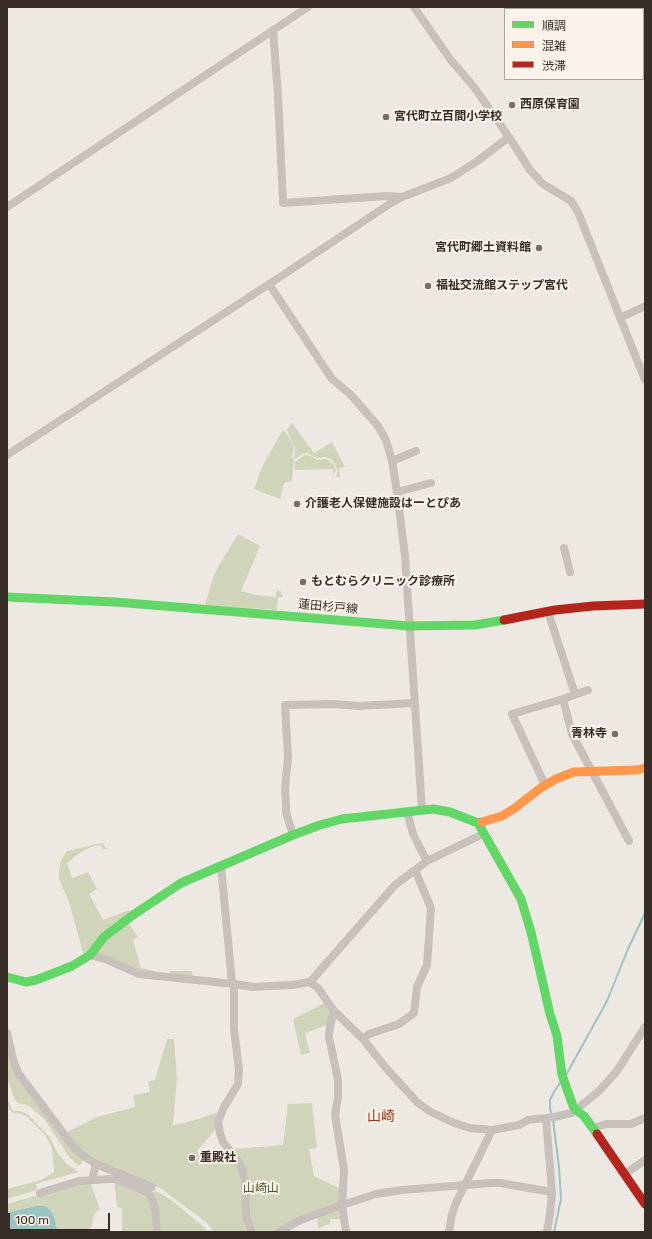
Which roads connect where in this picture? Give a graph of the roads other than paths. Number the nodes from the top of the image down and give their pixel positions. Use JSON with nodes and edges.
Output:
{"nodes":[{"id":1,"x":308,"y":7,"type":"edge"},
{"id":2,"x":414,"y":7,"type":"edge"},
{"id":3,"x":273,"y":30,"type":"junction"},
{"id":4,"x":509,"y":137,"type":"junction"},
{"id":5,"x":402,"y":197,"type":"junction"},
{"id":6,"x":7,"y":207,"type":"edge"},
{"id":7,"x":269,"y":284,"type":"junction"},
{"id":8,"x":645,"y":306,"type":"edge"},
{"id":9,"x":620,"y":318,"type":"junction"},
{"id":10,"x":645,"y":380,"type":"edge"},
{"id":11,"x":416,"y":451,"type":"dead end"},
{"id":12,"x":7,"y":455,"type":"edge"},
{"id":13,"x":392,"y":461,"type":"junction"},
{"id":14,"x":431,"y":483,"type":"dead end"},
{"id":15,"x":397,"y":492,"type":"junction"},
{"id":16,"x":564,"y":548,"type":"dead end"},
{"id":17,"x":570,"y":572,"type":"dead end"},
{"id":18,"x":7,"y":597,"type":"edge"},
{"id":19,"x":645,"y":604,"type":"edge"},
{"id":20,"x":548,"y":612,"type":"junction"},
{"id":21,"x":409,"y":626,"type":"junction"},
{"id":22,"x":588,"y":690,"type":"dead end"},
{"id":23,"x":575,"y":694,"type":"junction"},
{"id":24,"x":563,"y":699,"type":"junction"},
{"id":25,"x":414,"y":703,"type":"junction"},
{"id":26,"x":645,"y":768,"type":"edge"},
{"id":27,"x":592,"y":772,"type":"junction"},
{"id":28,"x":546,"y":785,"type":"junction"},
{"id":29,"x":422,"y":810,"type":"junction"},
{"id":30,"x":407,"y":812,"type":"junction"},
{"id":31,"x":478,"y":823,"type":"junction"},
{"id":32,"x":483,"y":834,"type":"junction"},
{"id":33,"x":293,"y":835,"type":"junction"},
{"id":34,"x":629,"y":841,"type":"dead end"},
{"id":35,"x":428,"y":861,"type":"junction"},
{"id":36,"x":221,"y":866,"type":"junction"},
{"id":37,"x":415,"y":870,"type":"junction"},
{"id":38,"x":90,"y":956,"type":"junction"},
{"id":39,"x":7,"y":977,"type":"edge"},
{"id":40,"x":310,"y":982,"type":"junction"},
{"id":41,"x":233,"y":984,"type":"junction"},
{"id":42,"x":334,"y":1011,"type":"junction"},
{"id":43,"x":645,"y":1027,"type":"edge"},
{"id":44,"x":7,"y":1033,"type":"edge"},
{"id":45,"x":363,"y":1039,"type":"junction"},
{"id":46,"x":576,"y":1110,"type":"junction"},
{"id":47,"x":546,"y":1118,"type":"junction"},
{"id":48,"x":645,"y":1118,"type":"edge"},
{"id":49,"x":593,"y":1128,"type":"junction"},
{"id":50,"x":492,"y":1130,"type":"junction"},
{"id":51,"x":645,"y":1160,"type":"edge"},
{"id":52,"x":96,"y":1164,"type":"junction"},
{"id":53,"x":624,"y":1174,"type":"junction"},
{"id":54,"x":92,"y":1180,"type":"junction"},
{"id":55,"x":466,"y":1184,"type":"junction"},
{"id":56,"x":152,"y":1187,"type":"dead end"},
{"id":57,"x":552,"y":1192,"type":"junction"},
{"id":58,"x":40,"y":1193,"type":"dead end"},
{"id":59,"x":645,"y":1204,"type":"edge"},
{"id":60,"x":342,"y":1205,"type":"junction"},
{"id":61,"x":158,"y":1232,"type":"edge"},
{"id":62,"x":252,"y":1232,"type":"edge"},
{"id":63,"x":279,"y":1232,"type":"edge"},
{"id":64,"x":346,"y":1232,"type":"edge"},
{"id":65,"x":450,"y":1232,"type":"edge"},
{"id":66,"x":547,"y":1232,"type":"edge"}],
"edges":[{"from":1,"to":3,"type":"street"},
{"from":2,"to":4,"type":"street"},
{"from":3,"to":5,"type":"street"},
{"from":3,"to":6,"type":"street"},
{"from":4,"to":5,"type":"street"},
{"from":4,"to":9,"type":"street"},
{"from":5,"to":7,"type":"street"},
{"from":7,"to":12,"type":"street"},
{"from":7,"to":13,"type":"street"},
{"from":8,"to":9,"type":"street"},
{"from":9,"to":10,"type":"street"},
{"from":11,"to":13,"type":"street"},
{"from":13,"to":15,"type":"street"},
{"from":14,"to":15,"type":"street"},
{"from":15,"to":21,"type":"street"},
{"from":16,"to":17,"type":"street"},
{"from":18,"to":21,"type":"street","name":"蓮田杉戸線"},
{"from":19,"to":20,"type":"street","name":"蓮田杉戸線"},
{"from":20,"to":21,"type":"street","name":"蓮田杉戸線"},
{"from":20,"to":23,"type":"street"},
{"from":21,"to":25,"type":"street"},
{"from":22,"to":23,"type":"street"},
{"from":23,"to":24,"type":"street"},
{"from":24,"to":27,"type":"street"},
{"from":24,"to":28,"type":"street"},
{"from":25,"to":29,"type":"street"},
{"from":25,"to":33,"type":"street"},
{"from":26,"to":27,"type":"street"},
{"from":27,"to":28,"type":"street"},
{"from":27,"to":34,"type":"street"},
{"from":28,"to":31,"type":"street"},
{"from":29,"to":30,"type":"street"},
{"from":29,"to":31,"type":"street"},
{"from":30,"to":33,"type":"street"},
{"from":30,"to":35,"type":"street"},
{"from":31,"to":32,"type":"street"},
{"from":32,"to":35,"type":"street"},
{"from":32,"to":46,"type":"street"},
{"from":33,"to":36,"type":"street"},
{"from":35,"to":37,"type":"street"},
{"from":36,"to":38,"type":"street"},
{"from":36,"to":41,"type":"street"},
{"from":37,"to":40,"type":"street"},
{"from":37,"to":45,"type":"street"},
{"from":38,"to":39,"type":"street"},
{"from":38,"to":41,"type":"street"},
{"from":40,"to":41,"type":"street"},
{"from":40,"to":42,"type":"street"},
{"from":41,"to":62,"type":"street"},
{"from":42,"to":45,"type":"street"},
{"from":42,"to":60,"type":"street"},
{"from":43,"to":46,"type":"street"},
{"from":44,"to":52,"type":"street"},
{"from":45,"to":50,"type":"street"},
{"from":46,"to":47,"type":"street"},
{"from":46,"to":49,"type":"street"},
{"from":47,"to":50,"type":"street"},
{"from":47,"to":57,"type":"street"},
{"from":48,"to":49,"type":"street"},
{"from":49,"to":53,"type":"street"},
{"from":50,"to":55,"type":"street"},
{"from":51,"to":53,"type":"street"},
{"from":52,"to":54,"type":"street"},
{"from":52,"to":56,"type":"street"},
{"from":53,"to":59,"type":"street"},
{"from":54,"to":58,"type":"street"},
{"from":54,"to":61,"type":"street"},
{"from":55,"to":57,"type":"street"},
{"from":55,"to":60,"type":"street"},
{"from":55,"to":65,"type":"street"},
{"from":57,"to":66,"type":"street"},
{"from":60,"to":63,"type":"street"},
{"from":60,"to":64,"type":"street"}]}
